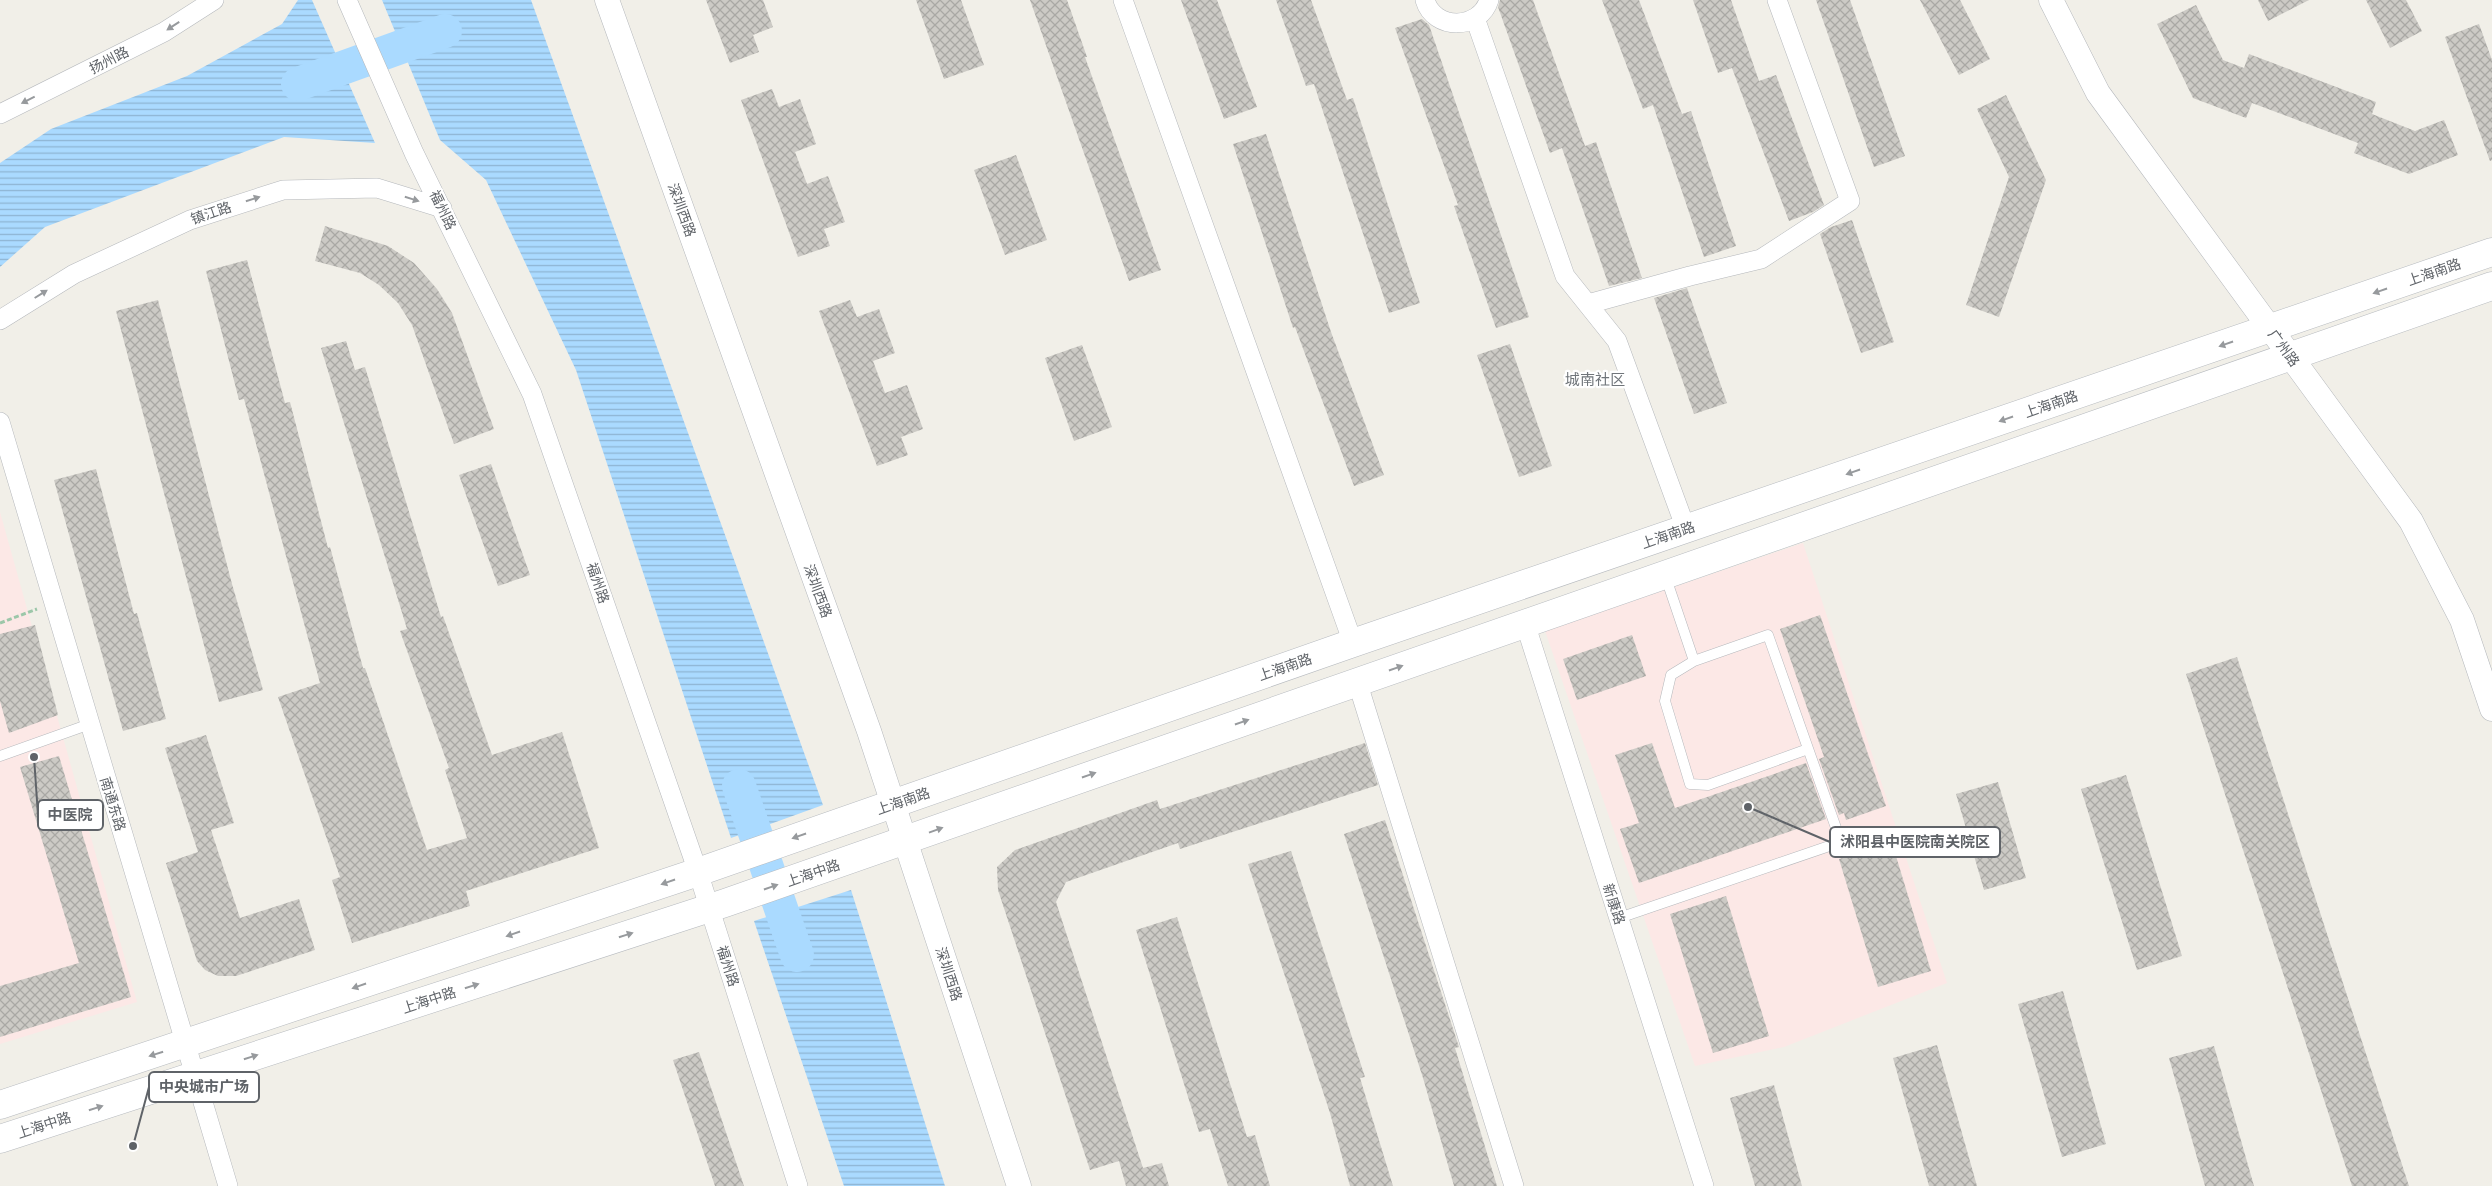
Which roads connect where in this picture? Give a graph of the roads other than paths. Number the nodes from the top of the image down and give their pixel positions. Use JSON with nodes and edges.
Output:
{"nodes":[{"id":1,"x":214,"y":0,"type":"edge"},
{"id":2,"x":347,"y":0,"type":"edge"},
{"id":3,"x":607,"y":0,"type":"edge"},
{"id":4,"x":1123,"y":0,"type":"edge"},
{"id":5,"x":1425,"y":0,"type":"edge"},
{"id":6,"x":1489,"y":0,"type":"edge"},
{"id":7,"x":1777,"y":0,"type":"edge"},
{"id":8,"x":2051,"y":0,"type":"edge"},
{"id":9,"x":1475,"y":18,"type":"junction"},
{"id":10,"x":0,"y":114,"type":"edge"},
{"id":11,"x":442,"y":208,"type":"junction"},
{"id":12,"x":2492,"y":252,"type":"edge"},
{"id":13,"x":2492,"y":286,"type":"edge"},
{"id":14,"x":1588,"y":304,"type":"junction"},
{"id":15,"x":0,"y":320,"type":"edge"},
{"id":16,"x":2270,"y":329,"type":"junction"},
{"id":17,"x":2290,"y":357,"type":"junction"},
{"id":18,"x":0,"y":422,"type":"edge"},
{"id":19,"x":1686,"y":529,"type":"junction"},
{"id":20,"x":1664,"y":574,"type":"junction"},
{"id":21,"x":1525,"y":623,"type":"junction"},
{"id":22,"x":1353,"y":643,"type":"junction"},
{"id":23,"x":1694,"y":661,"type":"junction"},
{"id":24,"x":1357,"y":682,"type":"junction"},
{"id":25,"x":2492,"y":709,"type":"edge"},
{"id":26,"x":90,"y":724,"type":"junction"},
{"id":27,"x":1808,"y":749,"type":"junction"},
{"id":28,"x":0,"y":756,"type":"edge"},
{"id":29,"x":893,"y":804,"type":"junction"},
{"id":30,"x":905,"y":841,"type":"junction"},
{"id":31,"x":706,"y":869,"type":"junction"},
{"id":32,"x":718,"y":906,"type":"junction"},
{"id":33,"x":1619,"y":918,"type":"junction"},
{"id":34,"x":185,"y":1044,"type":"junction"},
{"id":35,"x":195,"y":1076,"type":"junction"},
{"id":36,"x":0,"y":1104,"type":"edge"},
{"id":37,"x":0,"y":1139,"type":"edge"},
{"id":38,"x":228,"y":1186,"type":"edge"},
{"id":39,"x":798,"y":1186,"type":"edge"},
{"id":40,"x":1019,"y":1186,"type":"edge"},
{"id":41,"x":1514,"y":1186,"type":"edge"},
{"id":42,"x":1704,"y":1186,"type":"edge"}],
"edges":[{"from":1,"to":10,"type":"street","name":"扬州路","one_way":true},
{"from":2,"to":11,"type":"street","name":"福州路"},
{"from":3,"to":29,"type":"street","name":"深圳西路"},
{"from":4,"to":22,"type":"street"},
{"from":5,"to":9,"type":"street"},
{"from":6,"to":9,"type":"street"},
{"from":7,"to":14,"type":"street"},
{"from":8,"to":16,"type":"street","name":"广州路"},
{"from":9,"to":14,"type":"street"},
{"from":15,"to":11,"type":"street","name":"镇江路","one_way":true},
{"from":11,"to":31,"type":"street","name":"福州路"},
{"from":12,"to":16,"type":"main road","name":"上海南路","one_way":true},
{"from":13,"to":17,"type":"main road"},
{"from":14,"to":19,"type":"street"},
{"from":16,"to":17,"type":"street","name":"广州路"},
{"from":16,"to":19,"type":"main road","name":"上海南路","one_way":true},
{"from":17,"to":20,"type":"main road"},
{"from":17,"to":25,"type":"street","name":"广州路"},
{"from":18,"to":26,"type":"street","name":"南通东路"},
{"from":19,"to":22,"type":"main road","name":"上海南路"},
{"from":20,"to":21,"type":"main road"},
{"from":20,"to":23,"type":"lane"},
{"from":24,"to":21,"type":"main road","one_way":true},
{"from":21,"to":33,"type":"street","name":"新康路"},
{"from":22,"to":29,"type":"main road","name":"上海南路"},
{"from":23,"to":27,"type":"lane"},
{"from":23,"to":27,"type":"lane"},
{"from":30,"to":24,"type":"main road","one_way":true},
{"from":24,"to":41,"type":"street"},
{"from":26,"to":28,"type":"lane"},
{"from":26,"to":34,"type":"street","name":"南通东路"},
{"from":27,"to":33,"type":"lane"},
{"from":29,"to":30,"type":"street","name":"深圳西路"},
{"from":29,"to":31,"type":"main road","name":"上海南路","one_way":true},
{"from":32,"to":30,"type":"main road","name":"上海中路","one_way":true},
{"from":30,"to":40,"type":"street","name":"深圳西路"},
{"from":31,"to":32,"type":"street","name":"福州路"},
{"from":31,"to":34,"type":"main road","one_way":true},
{"from":35,"to":32,"type":"main road","name":"上海中路","one_way":true},
{"from":32,"to":39,"type":"street","name":"福州路"},
{"from":33,"to":42,"type":"street","name":"新康路"},
{"from":34,"to":35,"type":"street","name":"南通东路"},
{"from":34,"to":36,"type":"main road","one_way":true},
{"from":37,"to":35,"type":"main road","name":"上海中路","one_way":true},
{"from":35,"to":38,"type":"street","name":"南通东路"}]}
